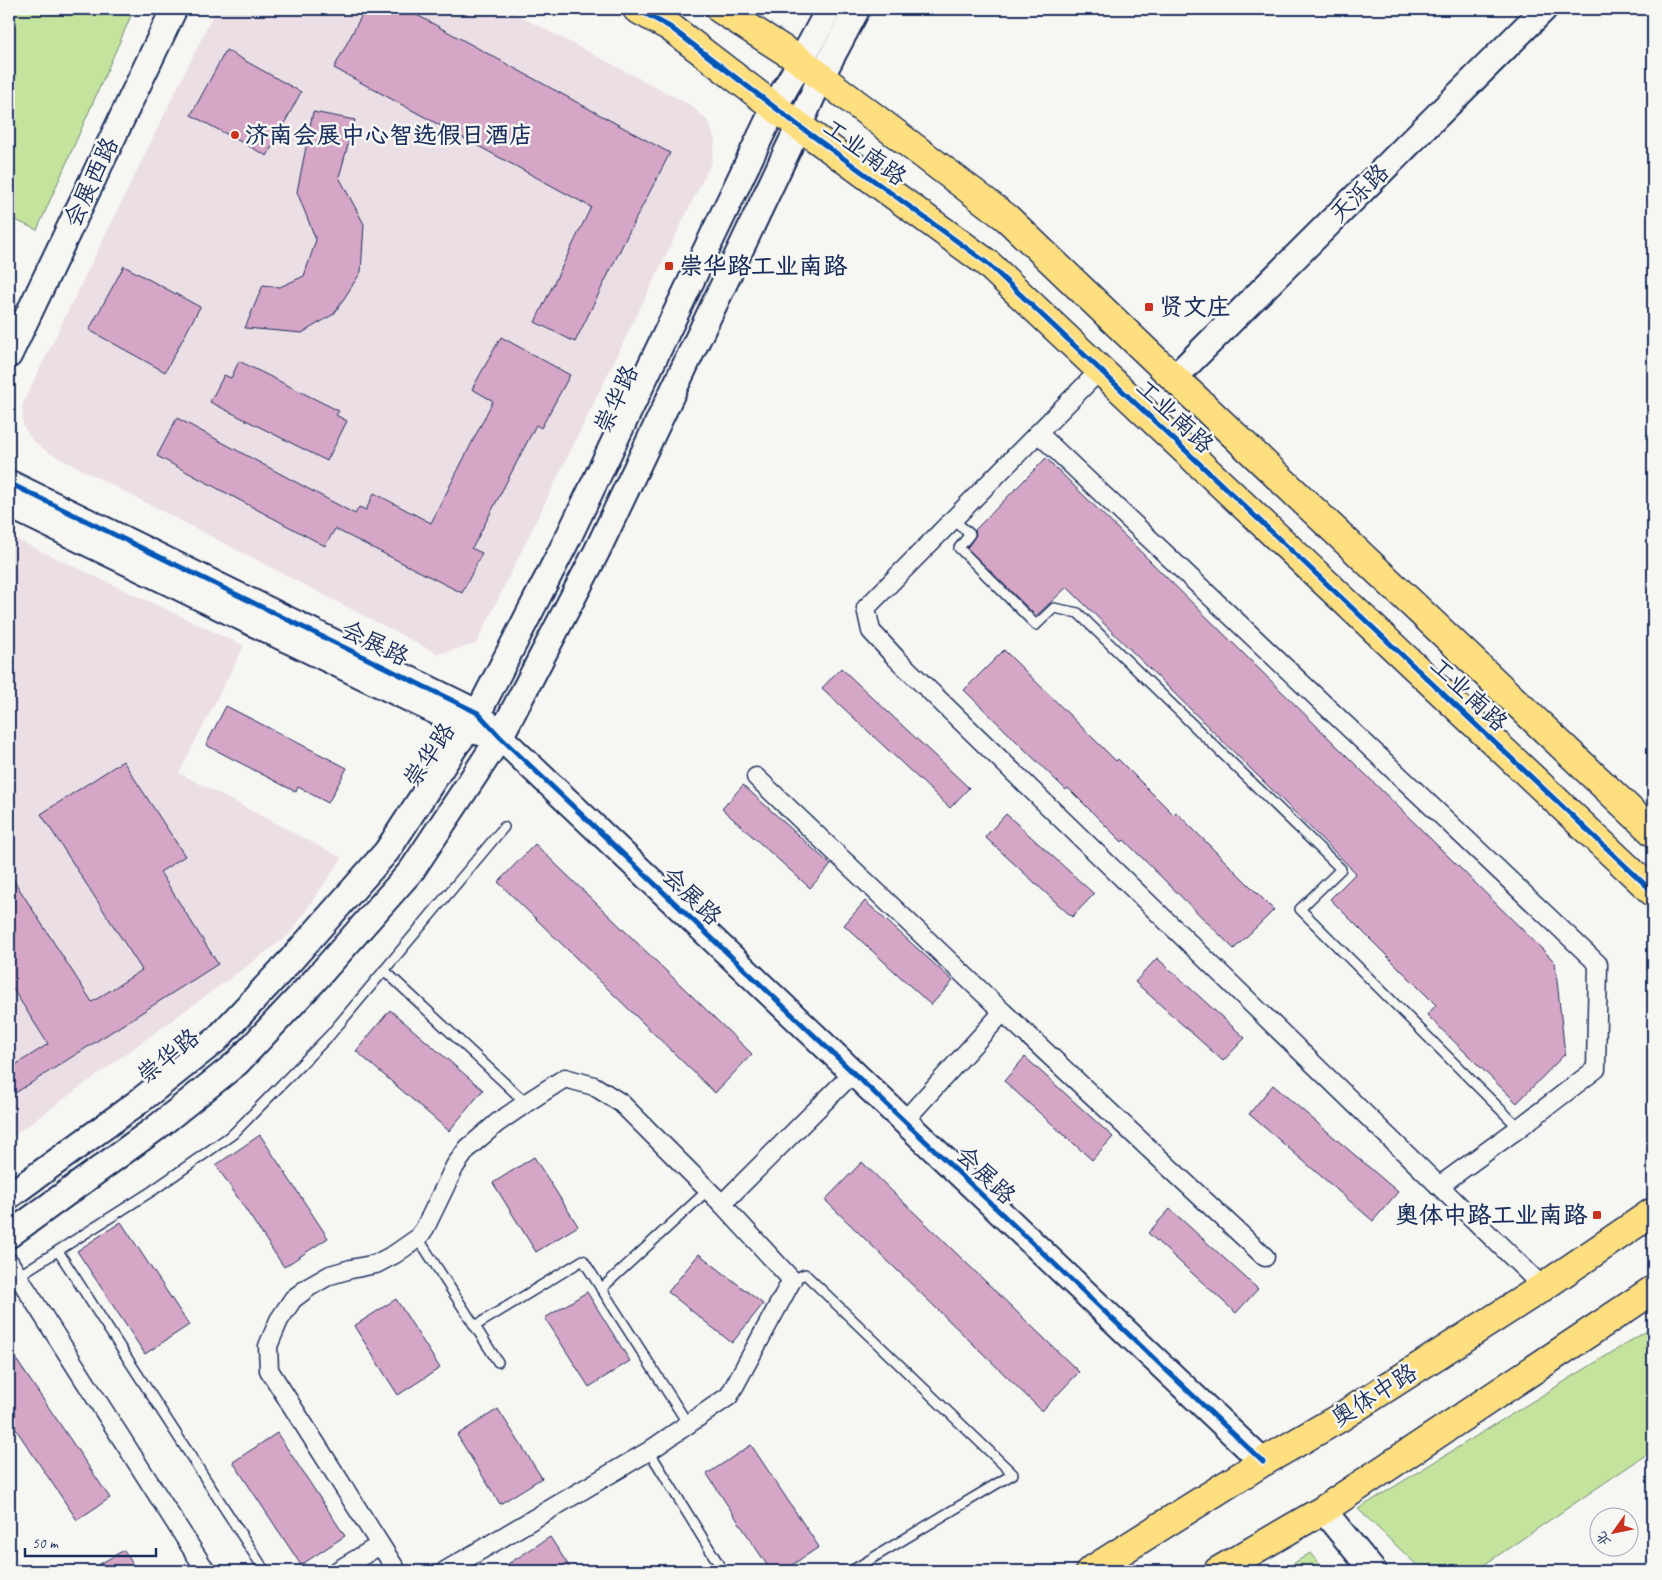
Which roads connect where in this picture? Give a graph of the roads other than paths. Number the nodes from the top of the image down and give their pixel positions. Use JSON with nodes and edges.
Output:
{"nodes":[{"id":1,"x":174,"y":9,"type":"edge"},
{"id":2,"x":637,"y":9,"type":"edge"},
{"id":3,"x":720,"y":9,"type":"edge"},
{"id":4,"x":829,"y":9,"type":"edge"},
{"id":5,"x":857,"y":9,"type":"edge"},
{"id":6,"x":1544,"y":9,"type":"edge"},
{"id":7,"x":811,"y":69,"type":"junction"},
{"id":8,"x":774,"y":106,"type":"junction"},
{"id":9,"x":799,"y":126,"type":"junction"},
{"id":10,"x":9,"y":355,"type":"edge"},
{"id":11,"x":1100,"y":370,"type":"junction"},
{"id":12,"x":1174,"y":378,"type":"junction"},
{"id":13,"x":1038,"y":433,"type":"junction"},
{"id":14,"x":9,"y":483,"type":"edge"},
{"id":15,"x":9,"y":505,"type":"edge"},
{"id":16,"x":953,"y":520,"type":"junction"},
{"id":17,"x":473,"y":721,"type":"junction"},
{"id":18,"x":500,"y":737,"type":"junction"},
{"id":19,"x":756,"y":777,"type":"dead end"},
{"id":20,"x":504,"y":827,"type":"dead end"},
{"id":21,"x":1653,"y":832,"type":"edge"},
{"id":22,"x":1653,"y":892,"type":"edge"},
{"id":23,"x":384,"y":970,"type":"junction"},
{"id":24,"x":1002,"y":1012,"type":"junction"},
{"id":25,"x":854,"y":1074,"type":"junction"},
{"id":26,"x":526,"y":1103,"type":"junction"},
{"id":27,"x":904,"y":1121,"type":"junction"},
{"id":28,"x":1520,"y":1128,"type":"junction"},
{"id":29,"x":1439,"y":1186,"type":"junction"},
{"id":30,"x":708,"y":1190,"type":"junction"},
{"id":31,"x":9,"y":1196,"type":"edge"},
{"id":32,"x":722,"y":1204,"type":"junction"},
{"id":33,"x":1653,"y":1212,"type":"edge"},
{"id":34,"x":9,"y":1235,"type":"edge"},
{"id":35,"x":418,"y":1238,"type":"junction"},
{"id":36,"x":58,"y":1251,"type":"junction"},
{"id":37,"x":1265,"y":1257,"type":"dead end"},
{"id":38,"x":13,"y":1269,"type":"edge"},
{"id":39,"x":792,"y":1280,"type":"junction"},
{"id":40,"x":1543,"y":1287,"type":"junction"},
{"id":41,"x":601,"y":1288,"type":"junction"},
{"id":42,"x":1653,"y":1290,"type":"edge"},
{"id":43,"x":476,"y":1326,"type":"junction"},
{"id":44,"x":498,"y":1362,"type":"dead end"},
{"id":45,"x":688,"y":1424,"type":"junction"},
{"id":46,"x":649,"y":1451,"type":"junction"},
{"id":47,"x":1263,"y":1462,"type":"junction"},
{"id":48,"x":1323,"y":1510,"type":"junction"},
{"id":49,"x":380,"y":1545,"type":"junction"},
{"id":50,"x":206,"y":1571,"type":"edge"},
{"id":51,"x":265,"y":1571,"type":"edge"},
{"id":52,"x":337,"y":1571,"type":"edge"},
{"id":53,"x":397,"y":1571,"type":"edge"},
{"id":54,"x":445,"y":1571,"type":"edge"},
{"id":55,"x":723,"y":1571,"type":"edge"},
{"id":56,"x":851,"y":1571,"type":"edge"},
{"id":57,"x":1090,"y":1571,"type":"edge"},
{"id":58,"x":1218,"y":1571,"type":"edge"},
{"id":59,"x":1373,"y":1571,"type":"edge"}],
"edges":[{"from":1,"to":10,"type":"street","name":"会展西路"},
{"from":2,"to":8,"type":"main road","name":"工业南路"},
{"from":3,"to":7,"type":"main road","name":"工业南路"},
{"from":4,"to":7,"type":"street","name":"崇华路"},
{"from":5,"to":7,"type":"street","name":"崇华路"},
{"from":6,"to":12,"type":"street","name":"天泺路"},
{"from":7,"to":8,"type":"street","name":"崇华路"},
{"from":7,"to":9,"type":"street","name":"崇华路"},
{"from":7,"to":12,"type":"main road","name":"工业南路"},
{"from":8,"to":9,"type":"main road","name":"工业南路"},
{"from":8,"to":17,"type":"street","name":"崇华路"},
{"from":9,"to":11,"type":"main road","name":"工业南路"},
{"from":9,"to":18,"type":"street","name":"崇华路"},
{"from":11,"to":13,"type":"street"},
{"from":11,"to":22,"type":"main road","name":"工业南路"},
{"from":12,"to":21,"type":"main road","name":"工业南路"},
{"from":13,"to":16,"type":"street"},
{"from":13,"to":28,"type":"street"},
{"from":14,"to":17,"type":"street","name":"会展路"},
{"from":15,"to":17,"type":"street","name":"会展路"},
{"from":16,"to":28,"type":"lane"},
{"from":16,"to":29,"type":"street"},
{"from":17,"to":18,"type":"street","name":"会展路"},
{"from":17,"to":31,"type":"street","name":"崇华路"},
{"from":18,"to":25,"type":"street","name":"会展路"},
{"from":18,"to":34,"type":"street","name":"崇华路"},
{"from":19,"to":24,"type":"street"},
{"from":20,"to":23,"type":"lane"},
{"from":23,"to":26,"type":"lane"},
{"from":23,"to":36,"type":"lane"},
{"from":24,"to":27,"type":"street"},
{"from":24,"to":37,"type":"street"},
{"from":25,"to":27,"type":"street","name":"会展路"},
{"from":25,"to":32,"type":"street"},
{"from":26,"to":30,"type":"street"},
{"from":26,"to":35,"type":"street"},
{"from":27,"to":47,"type":"street","name":"会展路"},
{"from":28,"to":29,"type":"street"},
{"from":29,"to":40,"type":"street"},
{"from":30,"to":32,"type":"street"},
{"from":30,"to":41,"type":"lane"},
{"from":32,"to":39,"type":"street"},
{"from":33,"to":40,"type":"main road","name":"奥体中路"},
{"from":35,"to":43,"type":"lane"},
{"from":35,"to":49,"type":"street"},
{"from":36,"to":38,"type":"lane"},
{"from":36,"to":51,"type":"lane"},
{"from":38,"to":50,"type":"street"},
{"from":39,"to":45,"type":"street"},
{"from":39,"to":56,"type":"lane"},
{"from":40,"to":47,"type":"main road","name":"奥体中路"},
{"from":41,"to":43,"type":"lane"},
{"from":41,"to":45,"type":"lane"},
{"from":42,"to":48,"type":"main road"},
{"from":43,"to":44,"type":"lane"},
{"from":45,"to":46,"type":"street"},
{"from":46,"to":54,"type":"street"},
{"from":46,"to":55,"type":"lane"},
{"from":47,"to":57,"type":"main road","name":"奥体中路"},
{"from":48,"to":58,"type":"main road"},
{"from":48,"to":59,"type":"street"},
{"from":49,"to":52,"type":"street"},
{"from":49,"to":53,"type":"street"}]}
